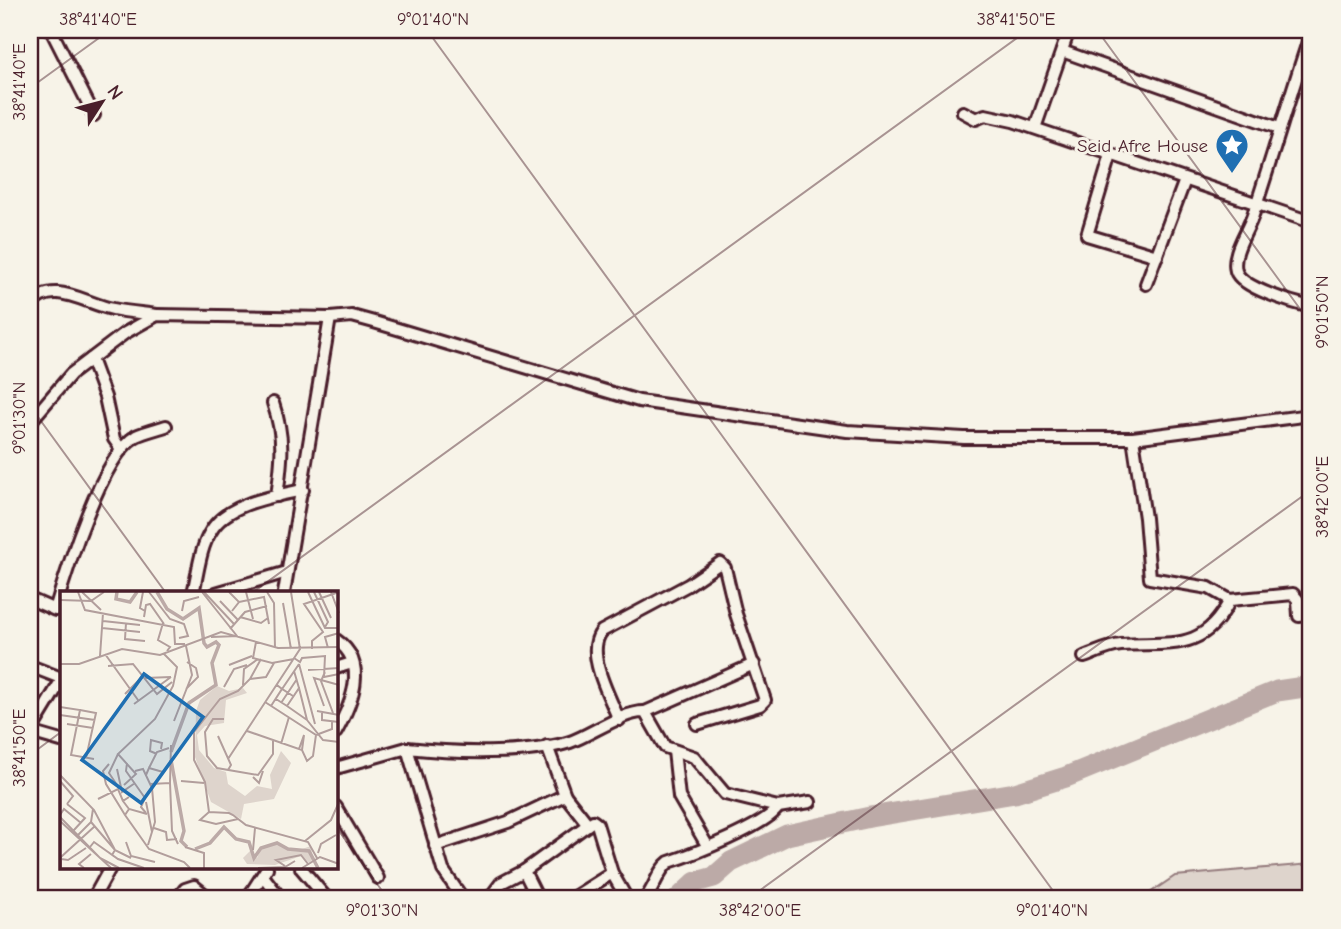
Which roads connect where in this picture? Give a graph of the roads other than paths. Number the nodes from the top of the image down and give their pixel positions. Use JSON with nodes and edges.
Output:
{"nodes":[{"id":1,"x":52,"y":30,"type":"edge"},
{"id":2,"x":1069,"y":30,"type":"edge"},
{"id":3,"x":1307,"y":30,"type":"edge"},
{"id":4,"x":1311,"y":36,"type":"edge"},
{"id":5,"x":1062,"y":51,"type":"junction"},
{"id":6,"x":963,"y":112,"type":"dead end"},
{"id":7,"x":94,"y":115,"type":"dead end"},
{"id":8,"x":1035,"y":128,"type":"junction"},
{"id":9,"x":1279,"y":128,"type":"junction"},
{"id":10,"x":1111,"y":155,"type":"junction"},
{"id":11,"x":1185,"y":180,"type":"junction"},
{"id":12,"x":1256,"y":203,"type":"junction"},
{"id":13,"x":1311,"y":222,"type":"edge"},
{"id":14,"x":1157,"y":256,"type":"junction"},
{"id":15,"x":1146,"y":284,"type":"dead end"},
{"id":16,"x":30,"y":305,"type":"edge"},
{"id":17,"x":1311,"y":307,"type":"edge"},
{"id":18,"x":157,"y":315,"type":"junction"},
{"id":19,"x":330,"y":318,"type":"junction"},
{"id":20,"x":91,"y":359,"type":"junction"},
{"id":21,"x":273,"y":403,"type":"dead end"},
{"id":22,"x":1311,"y":415,"type":"edge"},
{"id":23,"x":30,"y":422,"type":"edge"},
{"id":24,"x":166,"y":426,"type":"dead end"},
{"id":25,"x":1133,"y":438,"type":"junction"},
{"id":26,"x":121,"y":449,"type":"junction"},
{"id":27,"x":303,"y":490,"type":"junction"},
{"id":28,"x":277,"y":496,"type":"junction"},
{"id":29,"x":287,"y":572,"type":"junction"},
{"id":30,"x":64,"y":591,"type":"edge"},
{"id":31,"x":193,"y":591,"type":"edge"},
{"id":32,"x":223,"y":591,"type":"edge"},
{"id":33,"x":284,"y":591,"type":"edge"},
{"id":34,"x":30,"y":599,"type":"edge"},
{"id":35,"x":1230,"y":600,"type":"junction"},
{"id":36,"x":58,"y":611,"type":"edge"},
{"id":37,"x":1311,"y":614,"type":"edge"},
{"id":38,"x":338,"y":643,"type":"edge"},
{"id":39,"x":1084,"y":657,"type":"dead end"},
{"id":40,"x":352,"y":663,"type":"junction"},
{"id":41,"x":754,"y":664,"type":"junction"},
{"id":42,"x":30,"y":666,"type":"edge"},
{"id":43,"x":338,"y":667,"type":"edge"},
{"id":44,"x":60,"y":680,"type":"edge"},
{"id":45,"x":60,"y":682,"type":"edge"},
{"id":46,"x":645,"y":712,"type":"junction"},
{"id":47,"x":619,"y":720,"type":"junction"},
{"id":48,"x":696,"y":724,"type":"dead end"},
{"id":49,"x":338,"y":728,"type":"edge"},
{"id":50,"x":30,"y":732,"type":"edge"},
{"id":51,"x":60,"y":741,"type":"edge"},
{"id":52,"x":547,"y":746,"type":"junction"},
{"id":53,"x":407,"y":748,"type":"junction"},
{"id":54,"x":674,"y":751,"type":"junction"},
{"id":55,"x":338,"y":767,"type":"edge"},
{"id":56,"x":565,"y":795,"type":"junction"},
{"id":57,"x":810,"y":802,"type":"dead end"},
{"id":58,"x":778,"y":807,"type":"junction"},
{"id":59,"x":338,"y":810,"type":"edge"},
{"id":60,"x":587,"y":823,"type":"junction"},
{"id":61,"x":435,"y":846,"type":"junction"},
{"id":62,"x":708,"y":847,"type":"junction"},
{"id":63,"x":109,"y":870,"type":"edge"},
{"id":64,"x":303,"y":870,"type":"edge"},
{"id":65,"x":524,"y":871,"type":"junction"},
{"id":66,"x":265,"y":872,"type":"edge"},
{"id":67,"x":612,"y":873,"type":"junction"},
{"id":68,"x":378,"y":878,"type":"dead end"},
{"id":69,"x":93,"y":899,"type":"edge"},
{"id":70,"x":177,"y":899,"type":"edge"},
{"id":71,"x":210,"y":899,"type":"edge"},
{"id":72,"x":247,"y":899,"type":"edge"},
{"id":73,"x":281,"y":899,"type":"edge"},
{"id":74,"x":327,"y":899,"type":"edge"},
{"id":75,"x":463,"y":899,"type":"edge"},
{"id":76,"x":489,"y":899,"type":"edge"},
{"id":77,"x":538,"y":899,"type":"edge"},
{"id":78,"x":571,"y":899,"type":"edge"},
{"id":79,"x":627,"y":899,"type":"edge"},
{"id":80,"x":645,"y":899,"type":"edge"}],
"edges":[{"from":1,"to":7,"type":"street"},
{"from":2,"to":5,"type":"street"},
{"from":3,"to":4,"type":"street"},
{"from":4,"to":9,"type":"street"},
{"from":5,"to":8,"type":"street"},
{"from":5,"to":9,"type":"street"},
{"from":6,"to":8,"type":"street"},
{"from":8,"to":10,"type":"street"},
{"from":9,"to":12,"type":"street"},
{"from":10,"to":11,"type":"street"},
{"from":10,"to":14,"type":"street"},
{"from":11,"to":12,"type":"street"},
{"from":11,"to":14,"type":"street"},
{"from":12,"to":13,"type":"street"},
{"from":12,"to":17,"type":"street"},
{"from":14,"to":15,"type":"street"},
{"from":16,"to":18,"type":"street"},
{"from":18,"to":19,"type":"street"},
{"from":18,"to":20,"type":"street"},
{"from":19,"to":25,"type":"street"},
{"from":19,"to":27,"type":"street"},
{"from":20,"to":23,"type":"street"},
{"from":20,"to":26,"type":"street"},
{"from":21,"to":28,"type":"street"},
{"from":22,"to":25,"type":"street"},
{"from":24,"to":26,"type":"street"},
{"from":25,"to":35,"type":"street"},
{"from":26,"to":30,"type":"street"},
{"from":27,"to":28,"type":"street"},
{"from":27,"to":29,"type":"street"},
{"from":28,"to":31,"type":"street"},
{"from":29,"to":32,"type":"street"},
{"from":29,"to":33,"type":"street"},
{"from":34,"to":36,"type":"street"},
{"from":35,"to":37,"type":"street"},
{"from":35,"to":39,"type":"street"},
{"from":38,"to":40,"type":"street"},
{"from":40,"to":43,"type":"street"},
{"from":40,"to":49,"type":"street"},
{"from":41,"to":46,"type":"street"},
{"from":41,"to":47,"type":"street"},
{"from":41,"to":48,"type":"street"},
{"from":42,"to":44,"type":"street"},
{"from":45,"to":50,"type":"street"},
{"from":46,"to":47,"type":"street"},
{"from":46,"to":54,"type":"street"},
{"from":47,"to":52,"type":"street"},
{"from":50,"to":51,"type":"street"},
{"from":52,"to":53,"type":"street"},
{"from":52,"to":56,"type":"street"},
{"from":53,"to":55,"type":"street"},
{"from":53,"to":61,"type":"street"},
{"from":54,"to":58,"type":"street"},
{"from":54,"to":62,"type":"street"},
{"from":56,"to":60,"type":"street"},
{"from":56,"to":61,"type":"street"},
{"from":57,"to":58,"type":"street"},
{"from":58,"to":62,"type":"street"},
{"from":59,"to":68,"type":"street"},
{"from":60,"to":65,"type":"street"},
{"from":60,"to":67,"type":"street"},
{"from":61,"to":75,"type":"street"},
{"from":62,"to":80,"type":"street"},
{"from":63,"to":69,"type":"street"},
{"from":64,"to":74,"type":"street"},
{"from":65,"to":76,"type":"street"},
{"from":65,"to":77,"type":"street"},
{"from":66,"to":72,"type":"street"},
{"from":66,"to":73,"type":"street"},
{"from":67,"to":78,"type":"street"},
{"from":67,"to":79,"type":"street"},
{"from":70,"to":71,"type":"street"}]}
